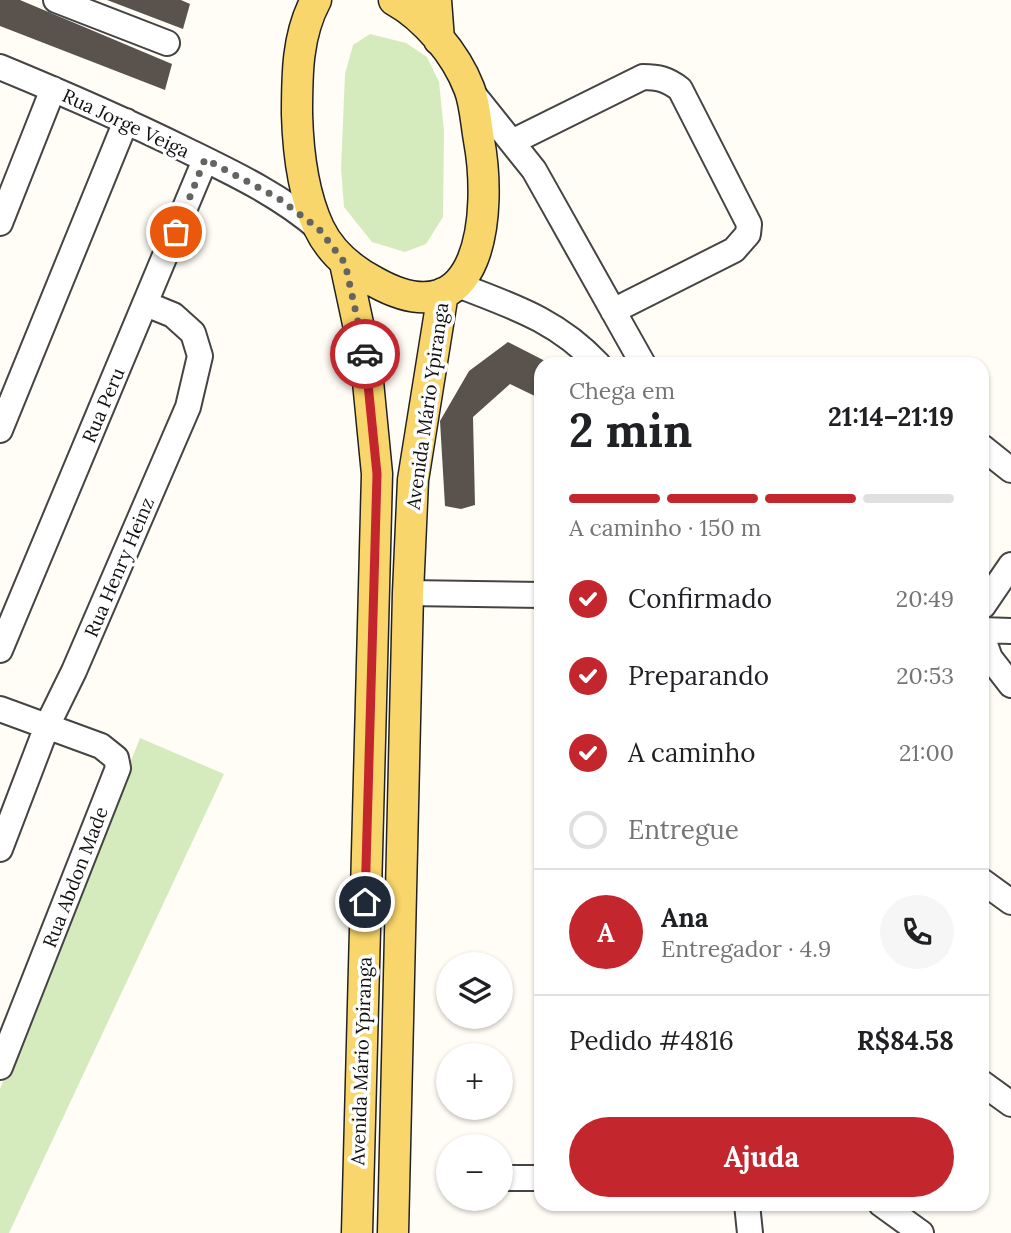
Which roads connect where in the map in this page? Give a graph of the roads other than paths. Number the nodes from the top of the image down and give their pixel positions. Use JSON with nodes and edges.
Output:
{"nodes":[{"id":1,"x":56,"y":0,"type":"edge"},
{"id":2,"x":316,"y":0,"type":"edge"},
{"id":3,"x":394,"y":0,"type":"edge"},
{"id":4,"x":436,"y":0,"type":"edge"},
{"id":5,"x":439,"y":40,"type":"junction"},
{"id":6,"x":166,"y":43,"type":"dead end"},
{"id":7,"x":0,"y":67,"type":"edge"},
{"id":8,"x":469,"y":88,"type":"junction"},
{"id":9,"x":53,"y":89,"type":"junction"},
{"id":10,"x":126,"y":121,"type":"junction"},
{"id":11,"x":512,"y":142,"type":"junction"},
{"id":12,"x":205,"y":159,"type":"junction"},
{"id":13,"x":8,"y":178,"type":"edge"},
{"id":14,"x":0,"y":223,"type":"edge"},
{"id":15,"x":319,"y":229,"type":"junction"},
{"id":16,"x":345,"y":263,"type":"junction"},
{"id":17,"x":450,"y":289,"type":"junction"},
{"id":18,"x":146,"y":304,"type":"junction"},
{"id":19,"x":613,"y":311,"type":"junction"},
{"id":20,"x":592,"y":357,"type":"edge"},
{"id":21,"x":639,"y":357,"type":"edge"},
{"id":22,"x":0,"y":430,"type":"edge"},
{"id":23,"x":989,"y":453,"type":"edge"},
{"id":24,"x":1011,"y":470,"type":"edge"},
{"id":25,"x":1011,"y":565,"type":"edge"},
{"id":26,"x":408,"y":593,"type":"junction"},
{"id":27,"x":534,"y":595,"type":"edge"},
{"id":28,"x":989,"y":602,"type":"edge"},
{"id":29,"x":1011,"y":606,"type":"edge"},
{"id":30,"x":989,"y":612,"type":"edge"},
{"id":31,"x":989,"y":618,"type":"edge"},
{"id":32,"x":1011,"y":631,"type":"edge"},
{"id":33,"x":0,"y":650,"type":"edge"},
{"id":34,"x":989,"y":655,"type":"edge"},
{"id":35,"x":1011,"y":685,"type":"edge"},
{"id":36,"x":0,"y":709,"type":"edge"},
{"id":37,"x":47,"y":726,"type":"junction"},
{"id":38,"x":0,"y":849,"type":"edge"},
{"id":39,"x":989,"y":886,"type":"edge"},
{"id":40,"x":1011,"y":902,"type":"edge"},
{"id":41,"x":0,"y":1067,"type":"edge"},
{"id":42,"x":989,"y":1088,"type":"edge"},
{"id":43,"x":1011,"y":1104,"type":"edge"},
{"id":44,"x":513,"y":1178,"type":"edge"},
{"id":45,"x":534,"y":1178,"type":"edge"},
{"id":46,"x":748,"y":1211,"type":"edge"},
{"id":47,"x":891,"y":1211,"type":"edge"},
{"id":48,"x":357,"y":1233,"type":"edge"},
{"id":49,"x":393,"y":1233,"type":"edge"},
{"id":50,"x":750,"y":1233,"type":"edge"},
{"id":51,"x":921,"y":1233,"type":"edge"}],
"edges":[{"from":1,"to":6,"type":"street"},
{"from":2,"to":15,"type":"main road"},
{"from":3,"to":5,"type":"main road"},
{"from":4,"to":5,"type":"main road"},
{"from":5,"to":8,"type":"main road"},
{"from":7,"to":9,"type":"street","name":"Rua Jorge Veiga"},
{"from":8,"to":11,"type":"street"},
{"from":8,"to":17,"type":"main road"},
{"from":9,"to":10,"type":"street","name":"Rua Jorge Veiga"},
{"from":9,"to":13,"type":"street"},
{"from":10,"to":12,"type":"street","name":"Rua Jorge Veiga"},
{"from":10,"to":22,"type":"street"},
{"from":11,"to":19,"type":"street"},
{"from":11,"to":19,"type":"street"},
{"from":12,"to":15,"type":"street","name":"Rua Jorge Veiga"},
{"from":12,"to":18,"type":"street","name":"Rua Peru"},
{"from":13,"to":14,"type":"street"},
{"from":15,"to":16,"type":"main road"},
{"from":16,"to":17,"type":"main road"},
{"from":16,"to":48,"type":"main road","name":"Avenida Mário Ypiranga"},
{"from":17,"to":20,"type":"street"},
{"from":17,"to":26,"type":"main road","name":"Avenida Mário Ypiranga"},
{"from":18,"to":33,"type":"street","name":"Rua Peru"},
{"from":18,"to":37,"type":"street","name":"Rua Henry Heinz"},
{"from":19,"to":21,"type":"street"},
{"from":23,"to":24,"type":"street"},
{"from":25,"to":28,"type":"street"},
{"from":26,"to":27,"type":"street"},
{"from":26,"to":49,"type":"main road","name":"Avenida Mário Ypiranga"},
{"from":29,"to":30,"type":"street"},
{"from":31,"to":32,"type":"street"},
{"from":34,"to":35,"type":"street"},
{"from":36,"to":37,"type":"street"},
{"from":37,"to":38,"type":"street","name":"Rua Henry Heinz"},
{"from":37,"to":41,"type":"street","name":"Rua Abdon Made"},
{"from":39,"to":40,"type":"street"},
{"from":42,"to":43,"type":"street"},
{"from":44,"to":45,"type":"street"},
{"from":46,"to":50,"type":"street"},
{"from":47,"to":51,"type":"street"}]}
